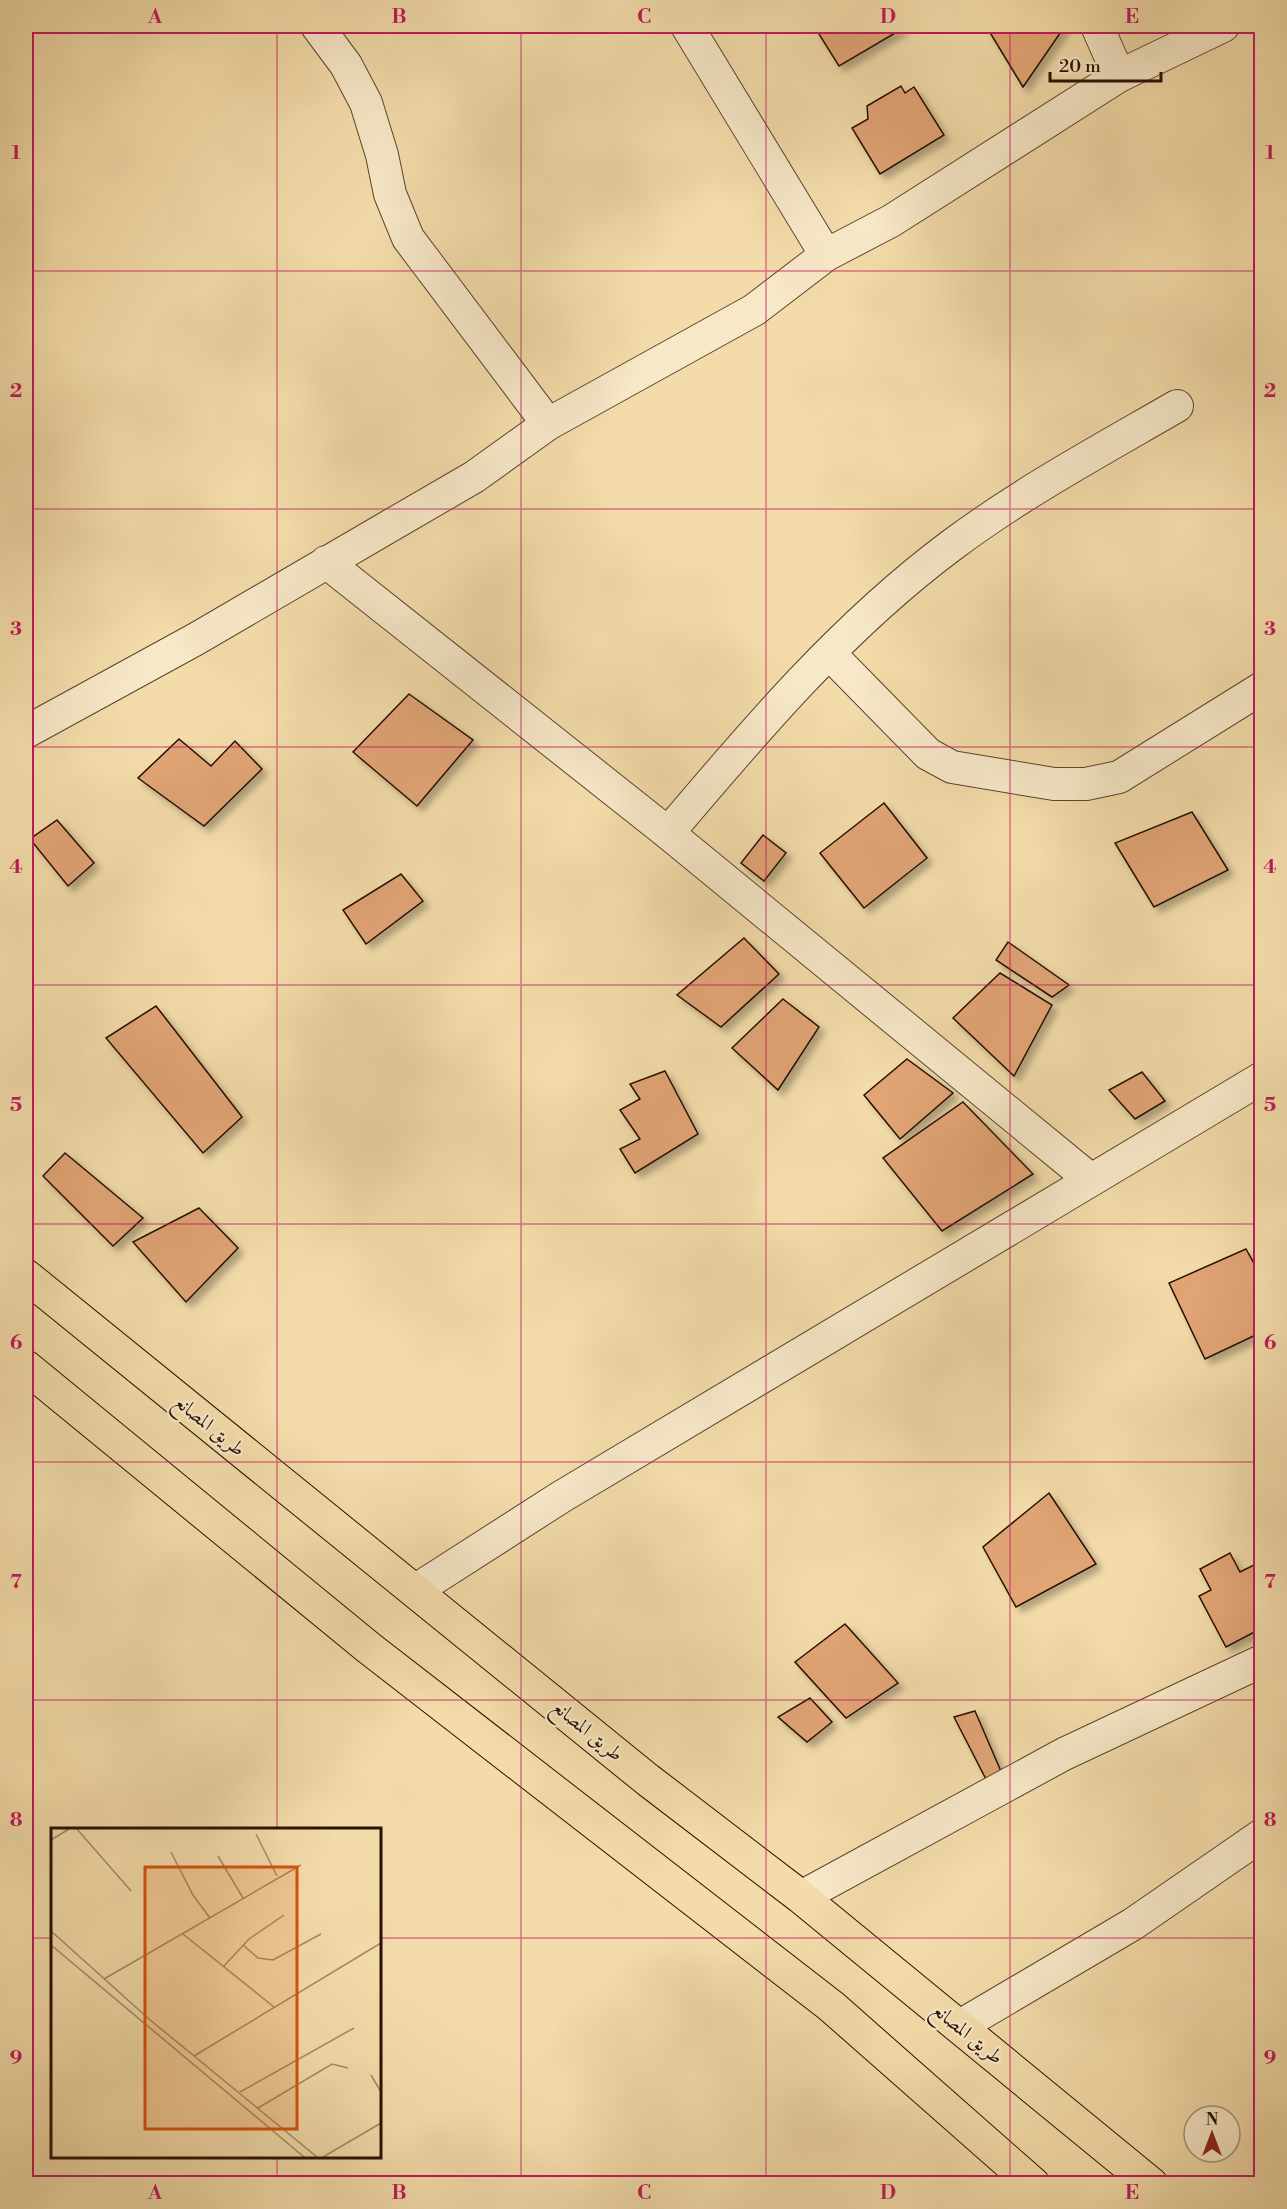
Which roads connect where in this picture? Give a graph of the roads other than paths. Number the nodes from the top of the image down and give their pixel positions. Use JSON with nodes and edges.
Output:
{"nodes":[{"id":1,"x":317,"y":26,"type":"edge"},
{"id":2,"x":687,"y":26,"type":"edge"},
{"id":3,"x":1097,"y":26,"type":"edge"},
{"id":4,"x":1223,"y":26,"type":"edge"},
{"id":5,"x":1119,"y":76,"type":"junction"},
{"id":6,"x":826,"y":255,"type":"junction"},
{"id":7,"x":1177,"y":406,"type":"dead end"},
{"id":8,"x":548,"y":424,"type":"junction"},
{"id":9,"x":326,"y":562,"type":"junction"},
{"id":10,"x":829,"y":653,"type":"junction"},
{"id":11,"x":1262,"y":688,"type":"edge"},
{"id":12,"x":26,"y":732,"type":"edge"},
{"id":13,"x":668,"y":833,"type":"junction"},
{"id":14,"x":1262,"y":1078,"type":"edge"},
{"id":15,"x":1091,"y":1180,"type":"junction"},
{"id":16,"x":26,"y":1276,"type":"edge"},
{"id":17,"x":26,"y":1367,"type":"edge"},
{"id":18,"x":416,"y":1590,"type":"junction"},
{"id":19,"x":1262,"y":1661,"type":"edge"},
{"id":20,"x":1262,"y":1835,"type":"edge"},
{"id":21,"x":801,"y":1897,"type":"junction"},
{"id":22,"x":960,"y":2026,"type":"junction"},
{"id":23,"x":1033,"y":2184,"type":"edge"},
{"id":24,"x":1151,"y":2184,"type":"edge"}],
"edges":[{"from":1,"to":8,"type":"street"},
{"from":2,"to":6,"type":"street"},
{"from":3,"to":5,"type":"street"},
{"from":4,"to":5,"type":"street"},
{"from":5,"to":6,"type":"street"},
{"from":6,"to":8,"type":"street"},
{"from":7,"to":10,"type":"street"},
{"from":8,"to":9,"type":"street"},
{"from":9,"to":12,"type":"street"},
{"from":9,"to":13,"type":"street"},
{"from":10,"to":11,"type":"street"},
{"from":10,"to":13,"type":"street"},
{"from":13,"to":15,"type":"street"},
{"from":14,"to":15,"type":"street"},
{"from":15,"to":18,"type":"street"},
{"from":16,"to":18,"type":"main road","name":"طريق المصانع"},
{"from":17,"to":23,"type":"main road"},
{"from":18,"to":21,"type":"main road","name":"طريق المصانع"},
{"from":19,"to":21,"type":"street"},
{"from":20,"to":22,"type":"street"},
{"from":21,"to":22,"type":"main road","name":"طريق المصانع"},
{"from":22,"to":24,"type":"main road","name":"طريق المصانع"}]}
